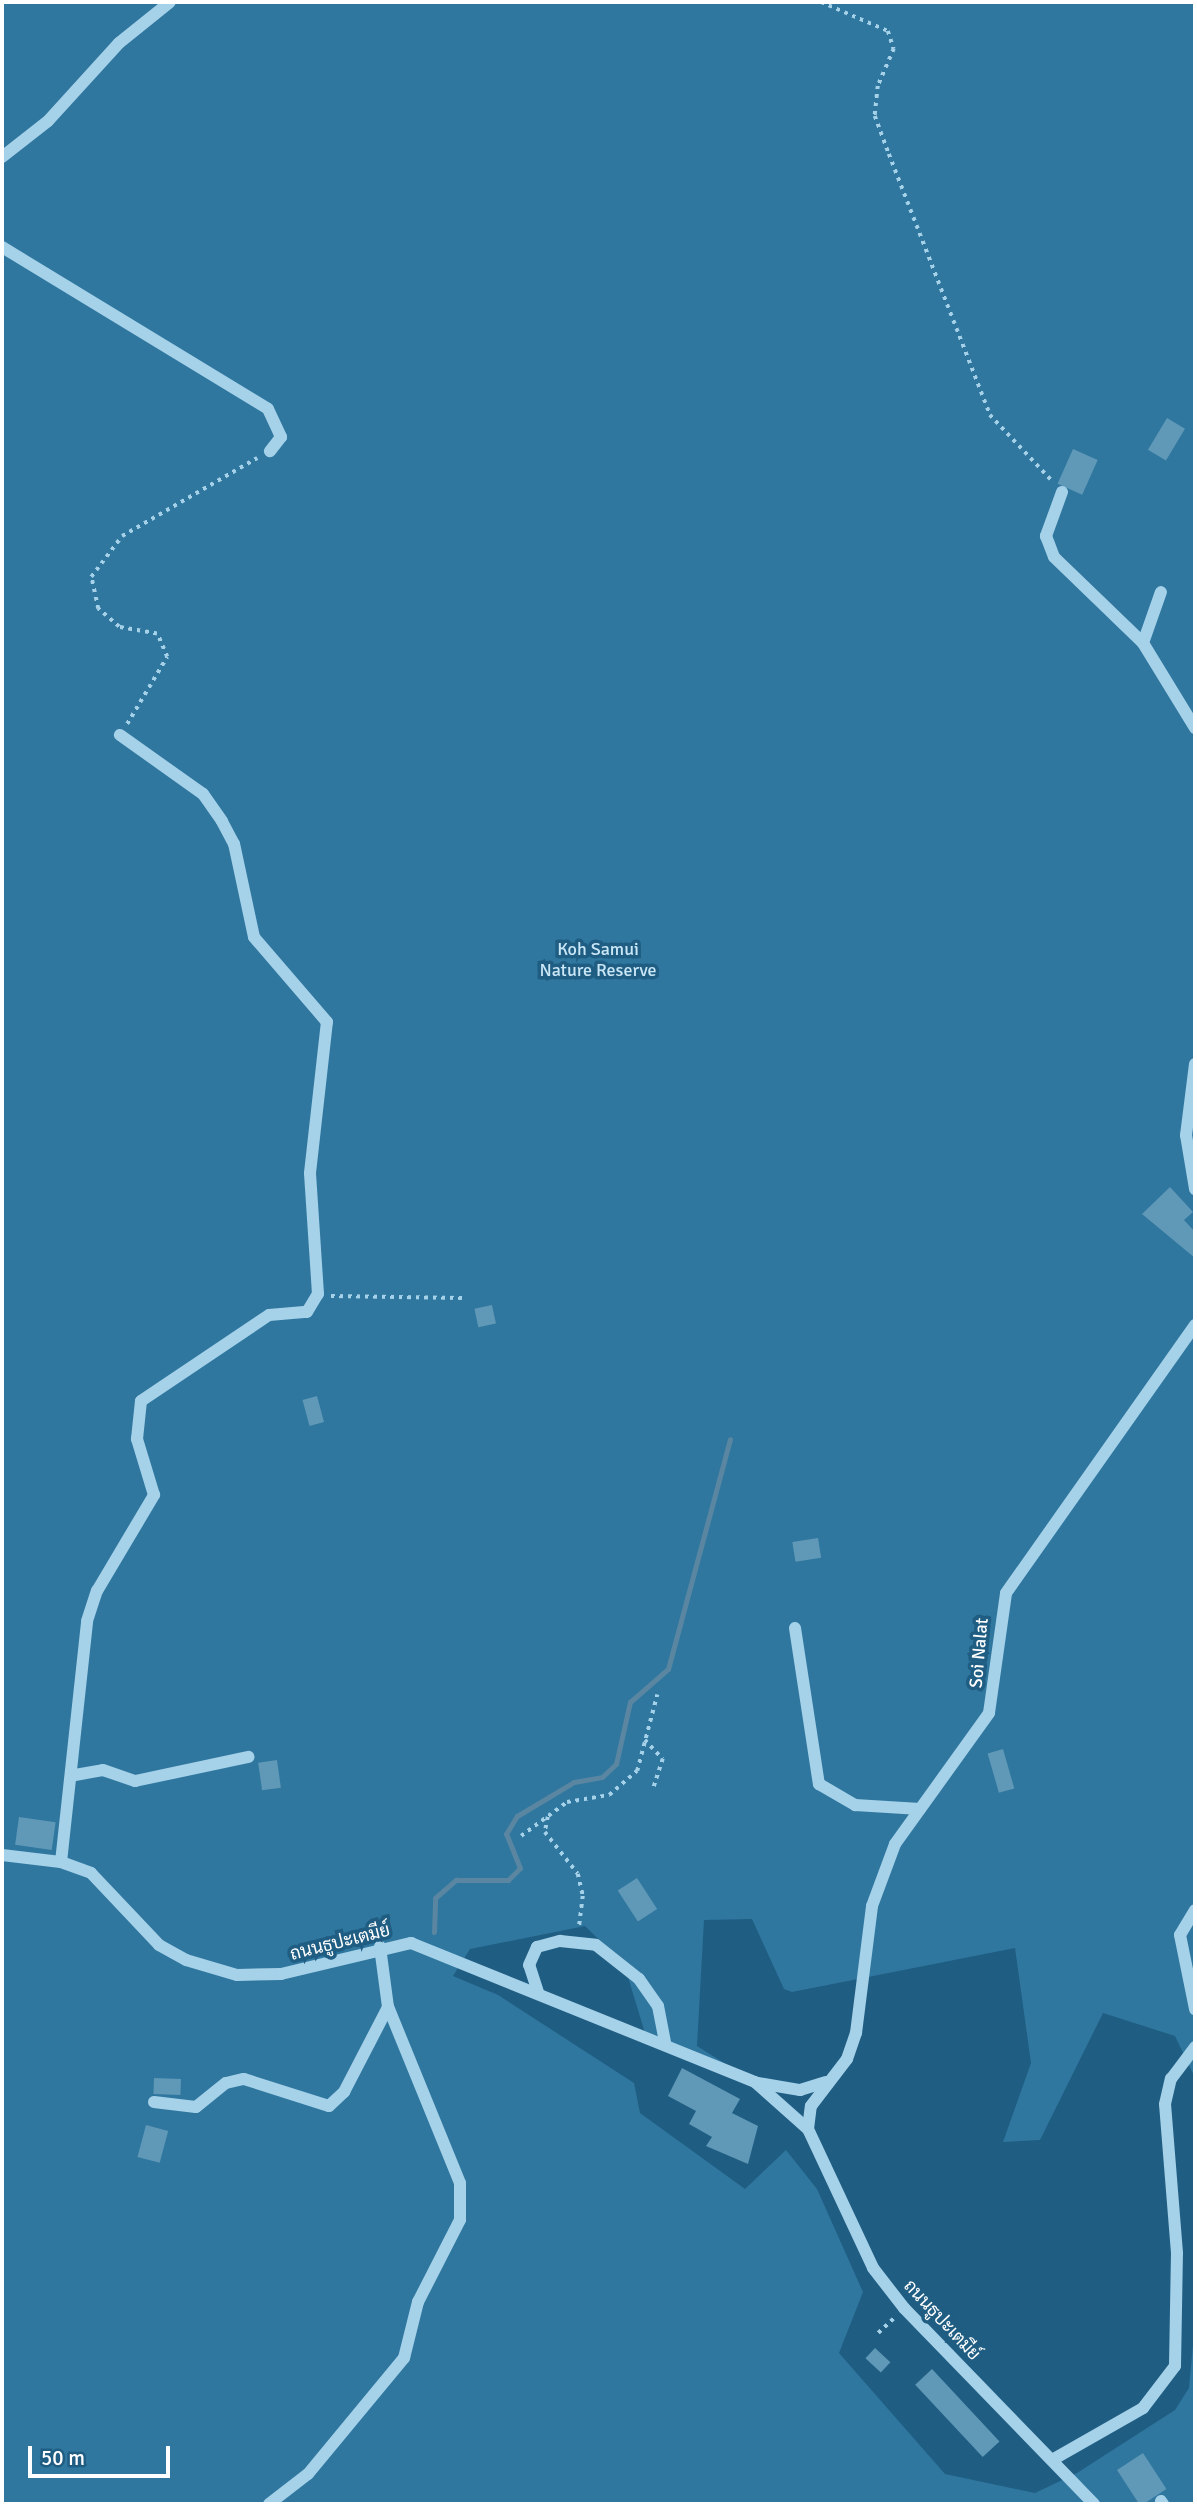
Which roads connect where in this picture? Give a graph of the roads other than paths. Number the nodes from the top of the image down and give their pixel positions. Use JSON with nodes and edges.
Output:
{"nodes":[{"id":1,"x":170,"y":2,"type":"edge"},
{"id":2,"x":2,"y":157,"type":"edge"},
{"id":3,"x":2,"y":247,"type":"edge"},
{"id":4,"x":270,"y":451,"type":"road end"},
{"id":5,"x":1062,"y":492,"type":"road end"},
{"id":6,"x":1161,"y":592,"type":"dead end"},
{"id":7,"x":1143,"y":643,"type":"junction"},
{"id":8,"x":1195,"y":728,"type":"edge"},
{"id":9,"x":120,"y":734,"type":"road end"},
{"id":10,"x":1195,"y":1064,"type":"edge"},
{"id":11,"x":1195,"y":1189,"type":"edge"},
{"id":12,"x":1195,"y":1325,"type":"edge"},
{"id":13,"x":795,"y":1628,"type":"dead end"},
{"id":14,"x":248,"y":1757,"type":"dead end"},
{"id":15,"x":75,"y":1775,"type":"junction"},
{"id":16,"x":920,"y":1810,"type":"junction"},
{"id":17,"x":3,"y":1854,"type":"edge"},
{"id":18,"x":61,"y":1862,"type":"junction"},
{"id":19,"x":1195,"y":1910,"type":"edge"},
{"id":20,"x":380,"y":1947,"type":"junction"},
{"id":21,"x":538,"y":1992,"type":"junction"},
{"id":22,"x":388,"y":2007,"type":"junction"},
{"id":23,"x":1195,"y":2009,"type":"edge"},
{"id":24,"x":665,"y":2043,"type":"junction"},
{"id":25,"x":1195,"y":2047,"type":"edge"},
{"id":26,"x":755,"y":2082,"type":"junction"},
{"id":27,"x":826,"y":2082,"type":"junction"},
{"id":28,"x":154,"y":2102,"type":"dead end"},
{"id":29,"x":808,"y":2129,"type":"junction"},
{"id":30,"x":1052,"y":2460,"type":"junction"},
{"id":31,"x":269,"y":2504,"type":"edge"},
{"id":32,"x":1094,"y":2504,"type":"edge"}],
"edges":[{"from":1,"to":2,"type":"street"},
{"from":3,"to":4,"type":"street"},
{"from":5,"to":7,"type":"street"},
{"from":6,"to":7,"type":"street"},
{"from":7,"to":8,"type":"street"},
{"from":9,"to":15,"type":"street"},
{"from":10,"to":11,"type":"street"},
{"from":12,"to":16,"type":"street","name":"Soi Nalat"},
{"from":13,"to":16,"type":"street"},
{"from":14,"to":15,"type":"street"},
{"from":15,"to":18,"type":"street"},
{"from":16,"to":27,"type":"street","name":"Soi Nalat"},
{"from":17,"to":18,"type":"street","name":"ถนนธูปะเตมีย์"},
{"from":18,"to":20,"type":"street","name":"ถนนธูปะเตมีย์"},
{"from":19,"to":23,"type":"street"},
{"from":20,"to":21,"type":"street","name":"ถนนธูปะเตมีย์"},
{"from":20,"to":22,"type":"street"},
{"from":21,"to":24,"type":"street","name":"ถนนธูปะเตมีย์"},
{"from":21,"to":24,"type":"street"},
{"from":22,"to":28,"type":"street"},
{"from":22,"to":31,"type":"street"},
{"from":24,"to":26,"type":"street","name":"ถนนธูปะเตมีย์"},
{"from":25,"to":30,"type":"street"},
{"from":26,"to":27,"type":"street"},
{"from":26,"to":29,"type":"street","name":"ถนนธูปะเตมีย์"},
{"from":27,"to":29,"type":"street"},
{"from":29,"to":30,"type":"street","name":"ถนนธูปะเตมีย์"},
{"from":30,"to":32,"type":"street","name":"ถนนธูปะเตมีย์"}]}
